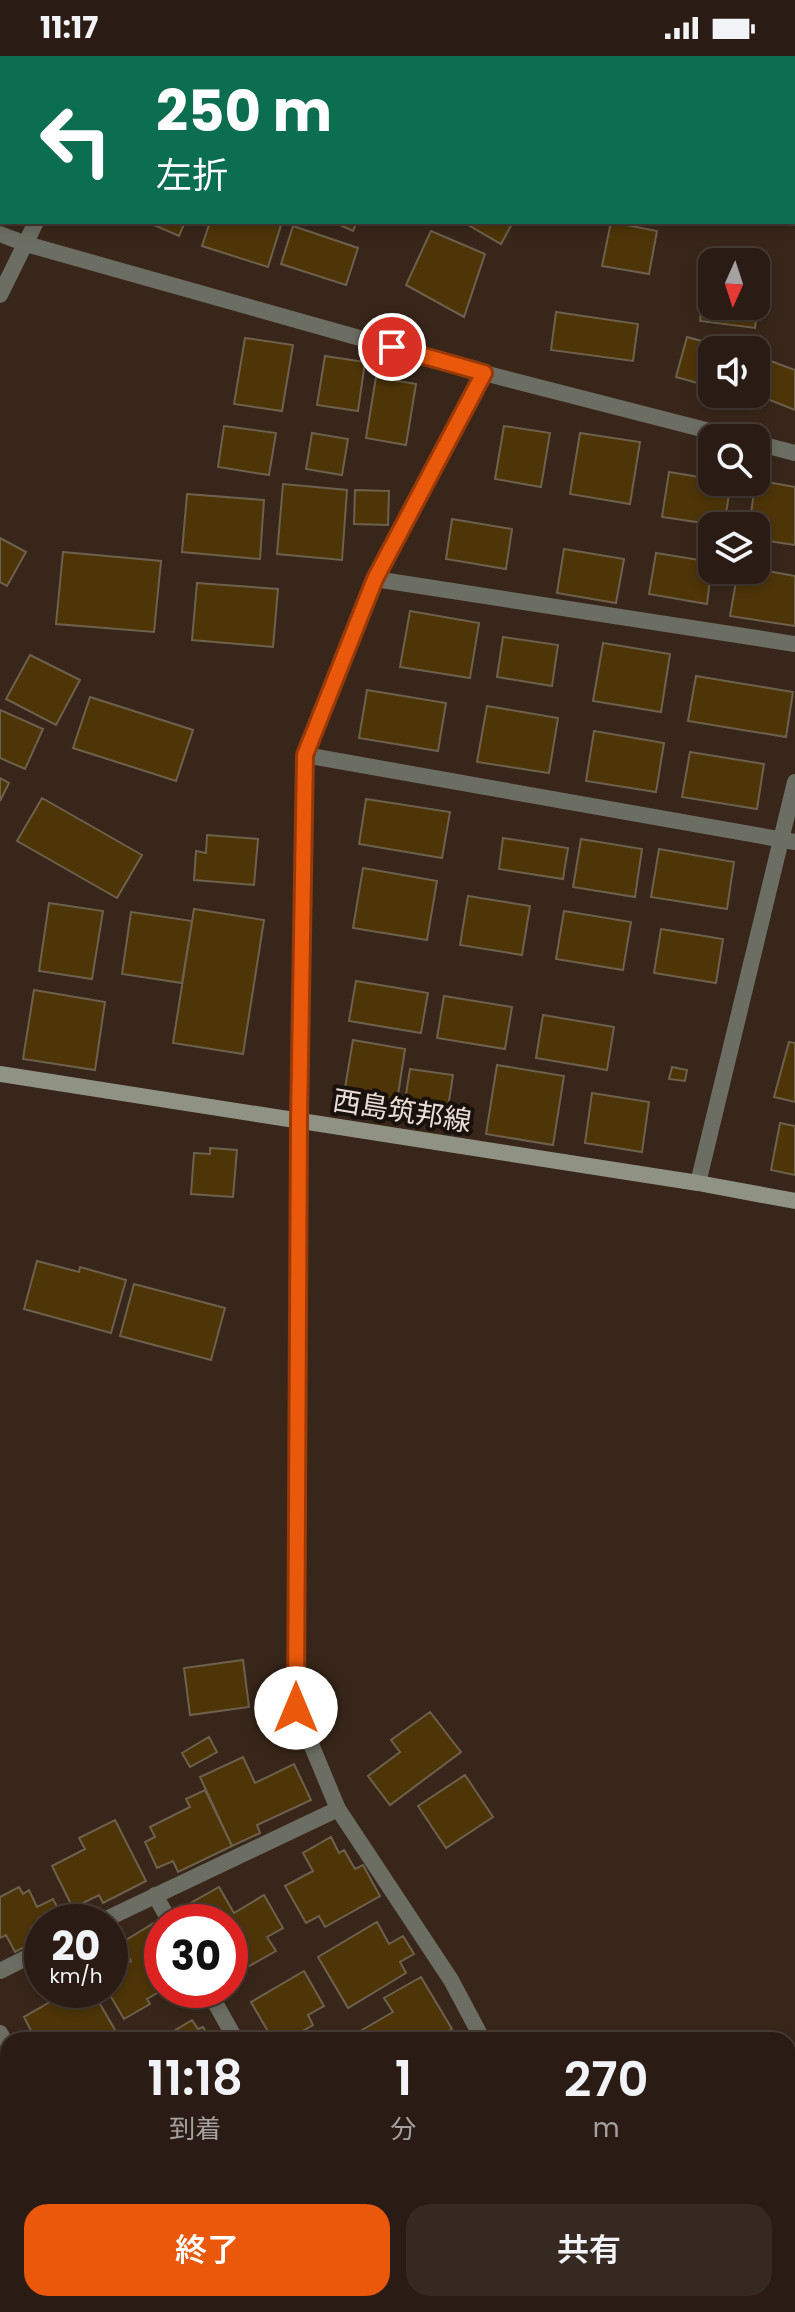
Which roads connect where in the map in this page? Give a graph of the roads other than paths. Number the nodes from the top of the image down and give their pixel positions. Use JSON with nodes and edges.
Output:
{"nodes":[{"id":1,"x":35,"y":224,"type":"edge"},
{"id":2,"x":0,"y":234,"type":"edge"},
{"id":3,"x":26,"y":244,"type":"junction"},
{"id":4,"x":0,"y":295,"type":"edge"},
{"id":5,"x":484,"y":373,"type":"junction"},
{"id":6,"x":698,"y":428,"type":"edge"},
{"id":7,"x":770,"y":447,"type":"edge"},
{"id":8,"x":795,"y":453,"type":"edge"},
{"id":9,"x":375,"y":579,"type":"junction"},
{"id":10,"x":795,"y":644,"type":"edge"},
{"id":11,"x":305,"y":755,"type":"junction"},
{"id":12,"x":795,"y":782,"type":"edge"},
{"id":13,"x":788,"y":840,"type":"edge"},
{"id":14,"x":0,"y":1074,"type":"edge"},
{"id":15,"x":299,"y":1121,"type":"junction"},
{"id":16,"x":698,"y":1183,"type":"junction"},
{"id":17,"x":795,"y":1201,"type":"edge"},
{"id":18,"x":338,"y":1809,"type":"junction"},
{"id":19,"x":155,"y":1895,"type":"junction"},
{"id":20,"x":160,"y":1904,"type":"edge"},
{"id":21,"x":128,"y":1908,"type":"edge"},
{"id":22,"x":24,"y":1959,"type":"edge"},
{"id":23,"x":0,"y":1971,"type":"edge"},
{"id":24,"x":218,"y":2008,"type":"edge"},
{"id":25,"x":232,"y":2032,"type":"edge"},
{"id":26,"x":479,"y":2032,"type":"edge"}],
"edges":[{"from":1,"to":3,"type":"street"},
{"from":2,"to":3,"type":"street"},
{"from":3,"to":4,"type":"street"},
{"from":3,"to":5,"type":"street"},
{"from":5,"to":6,"type":"street"},
{"from":5,"to":9,"type":"street"},
{"from":7,"to":8,"type":"street"},
{"from":9,"to":10,"type":"street"},
{"from":9,"to":11,"type":"street"},
{"from":11,"to":13,"type":"street"},
{"from":11,"to":15,"type":"street"},
{"from":12,"to":13,"type":"street"},
{"from":13,"to":16,"type":"street"},
{"from":14,"to":15,"type":"main road","name":"西島筑邦線"},
{"from":15,"to":16,"type":"main road","name":"西島筑邦線"},
{"from":15,"to":18,"type":"street"},
{"from":16,"to":17,"type":"main road","name":"西島筑邦線"},
{"from":18,"to":19,"type":"street"},
{"from":18,"to":26,"type":"street"},
{"from":19,"to":20,"type":"street"},
{"from":19,"to":21,"type":"street"},
{"from":22,"to":23,"type":"street"},
{"from":24,"to":25,"type":"street"}]}
